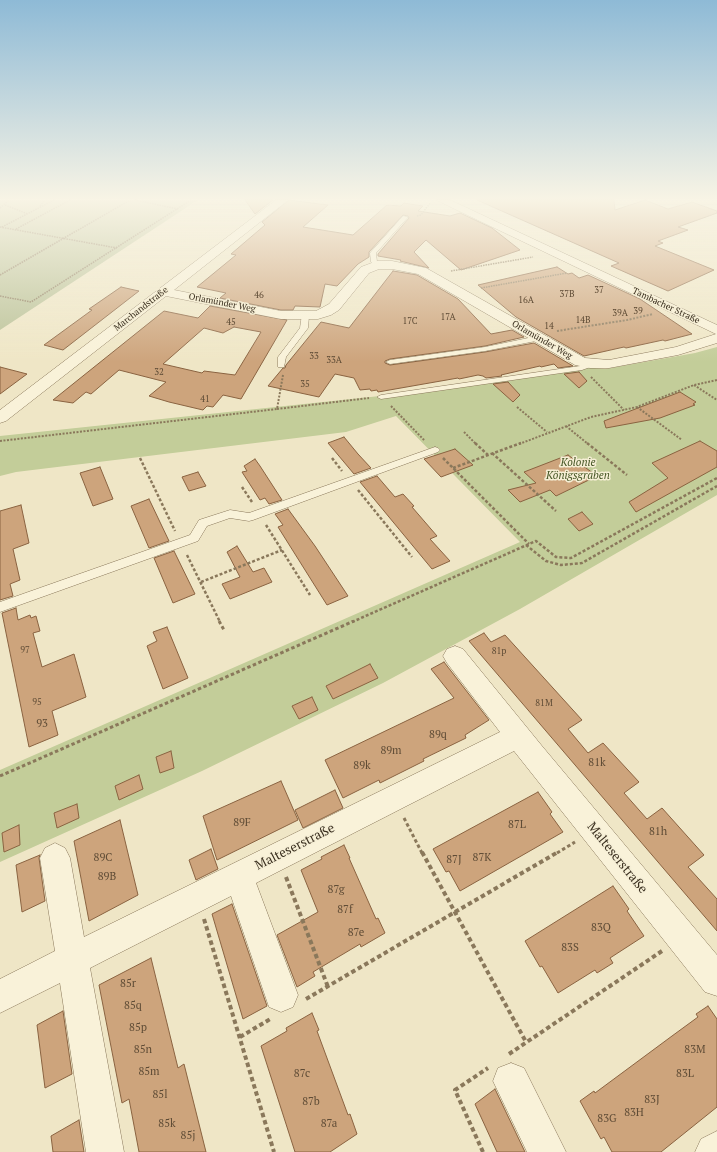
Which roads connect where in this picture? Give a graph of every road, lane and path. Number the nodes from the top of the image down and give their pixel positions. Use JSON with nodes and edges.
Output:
{"nodes":[{"id":1,"x":37,"y":254,"type":"edge"},
{"id":2,"x":108,"y":254,"type":"edge"},
{"id":3,"x":213,"y":254,"type":"edge"},
{"id":4,"x":373,"y":254,"type":"edge"},
{"id":5,"x":555,"y":254,"type":"edge"},
{"id":6,"x":534,"y":256,"type":"dead end"},
{"id":7,"x":377,"y":265,"type":"junction"},
{"id":8,"x":447,"y":271,"type":"dead end"},
{"id":9,"x":568,"y":273,"type":"dead end"},
{"id":10,"x":0,"y":275,"type":"edge"},
{"id":11,"x":480,"y":289,"type":"dead end"},
{"id":12,"x":164,"y":292,"type":"junction"},
{"id":13,"x":0,"y":296,"type":"edge"},
{"id":14,"x":654,"y":314,"type":"dead end"},
{"id":15,"x":304,"y":316,"type":"junction"},
{"id":16,"x":717,"y":330,"type":"edge"},
{"id":17,"x":539,"y":336,"type":"junction"},
{"id":18,"x":717,"y":338,"type":"edge"},
{"id":19,"x":390,"y":362,"type":"dead end"},
{"id":20,"x":281,"y":365,"type":"joint"},
{"id":21,"x":586,"y":366,"type":"junction"},
{"id":22,"x":717,"y":380,"type":"edge"},
{"id":23,"x":694,"y":385,"type":"junction"},
{"id":24,"x":381,"y":397,"type":"junction"},
{"id":25,"x":717,"y":400,"type":"edge"},
{"id":26,"x":516,"y":407,"type":"dead end"},
{"id":27,"x":637,"y":408,"type":"junction"},
{"id":28,"x":277,"y":409,"type":"junction"},
{"id":29,"x":624,"y":410,"type":"junction"},
{"id":30,"x":0,"y":418,"type":"edge"},
{"id":31,"x":566,"y":426,"type":"junction"},
{"id":32,"x":464,"y":432,"type":"dead end"},
{"id":33,"x":547,"y":432,"type":"junction"},
{"id":34,"x":682,"y":440,"type":"dead end"},
{"id":35,"x":0,"y":441,"type":"edge"},
{"id":36,"x":435,"y":450,"type":"junction"},
{"id":37,"x":492,"y":453,"type":"junction"},
{"id":38,"x":488,"y":455,"type":"junction"},
{"id":39,"x":332,"y":458,"type":"dead end"},
{"id":40,"x":453,"y":468,"type":"junction"},
{"id":41,"x":627,"y":475,"type":"dead end"},
{"id":42,"x":717,"y":478,"type":"edge"},
{"id":43,"x":350,"y":480,"type":"junction"},
{"id":44,"x":717,"y":486,"type":"edge"},
{"id":45,"x":242,"y":487,"type":"dead end"},
{"id":46,"x":556,"y":511,"type":"dead end"},
{"id":47,"x":259,"y":514,"type":"junction"},
{"id":48,"x":528,"y":545,"type":"junction"},
{"id":49,"x":282,"y":550,"type":"junction"},
{"id":50,"x":412,"y":557,"type":"dead end"},
{"id":51,"x":201,"y":582,"type":"dead end"},
{"id":52,"x":310,"y":595,"type":"dead end"},
{"id":53,"x":0,"y":607,"type":"edge"},
{"id":54,"x":455,"y":656,"type":"dead end"},
{"id":55,"x":518,"y":736,"type":"junction"},
{"id":56,"x":0,"y":776,"type":"edge"},
{"id":57,"x":393,"y":798,"type":"junction"},
{"id":58,"x":595,"y":830,"type":"junction"},
{"id":59,"x":278,"y":856,"type":"junction"},
{"id":60,"x":55,"y":858,"type":"dead end"},
{"id":61,"x":239,"y":876,"type":"junction"},
{"id":62,"x":197,"y":897,"type":"junction"},
{"id":63,"x":454,"y":913,"type":"junction"},
{"id":64,"x":683,"y":938,"type":"junction"},
{"id":65,"x":73,"y":960,"type":"junction"},
{"id":66,"x":717,"y":980,"type":"edge"},
{"id":67,"x":328,"y":987,"type":"junction"},
{"id":68,"x":0,"y":996,"type":"edge"},
{"id":69,"x":287,"y":1004,"type":"junction"},
{"id":70,"x":240,"y":1037,"type":"junction"},
{"id":71,"x":526,"y":1042,"type":"junction"},
{"id":72,"x":504,"y":1067,"type":"junction"},
{"id":73,"x":717,"y":1150,"type":"edge"},
{"id":74,"x":105,"y":1152,"type":"edge"},
{"id":75,"x":274,"y":1152,"type":"edge"},
{"id":76,"x":483,"y":1152,"type":"edge"},
{"id":77,"x":547,"y":1152,"type":"edge"},
{"id":78,"x":714,"y":1152,"type":"edge"}],
"edges":[{"from":1,"to":10,"type":"path"},
{"from":2,"to":13,"type":"path"},
{"from":3,"to":12,"type":"street","name":"Marchandstraße"},
{"from":4,"to":7,"type":"lane"},
{"from":5,"to":16,"type":"street","name":"Tambacher Straße"},
{"from":6,"to":8,"type":"path"},
{"from":7,"to":15,"type":"street","name":"Orlamünder Weg"},
{"from":7,"to":17,"type":"street","name":"Orlamünder Weg"},
{"from":9,"to":11,"type":"path"},
{"from":12,"to":15,"type":"street","name":"Orlamünder Weg"},
{"from":12,"to":30,"type":"street","name":"Marchandstraße"},
{"from":14,"to":17,"type":"path"},
{"from":15,"to":20,"type":"lane"},
{"from":17,"to":19,"type":"lane"},
{"from":17,"to":21,"type":"street","name":"Orlamünder Weg"},
{"from":18,"to":21,"type":"street","name":"Orlamünder Weg"},
{"from":20,"to":28,"type":"path"},
{"from":21,"to":24,"type":"lane"},
{"from":21,"to":29,"type":"path"},
{"from":22,"to":23,"type":"path"},
{"from":23,"to":25,"type":"path"},
{"from":23,"to":27,"type":"path"},
{"from":24,"to":28,"type":"path"},
{"from":24,"to":36,"type":"path"},
{"from":26,"to":33,"type":"path"},
{"from":27,"to":29,"type":"path"},
{"from":27,"to":34,"type":"path"},
{"from":28,"to":35,"type":"path"},
{"from":29,"to":31,"type":"path"},
{"from":31,"to":33,"type":"path"},
{"from":31,"to":41,"type":"path"},
{"from":32,"to":38,"type":"path"},
{"from":33,"to":37,"type":"path"},
{"from":36,"to":40,"type":"path"},
{"from":36,"to":43,"type":"lane"},
{"from":37,"to":38,"type":"path"},
{"from":37,"to":46,"type":"path"},
{"from":38,"to":40,"type":"path"},
{"from":39,"to":43,"type":"path"},
{"from":40,"to":48,"type":"path"},
{"from":42,"to":48,"type":"path"},
{"from":43,"to":47,"type":"lane"},
{"from":43,"to":50,"type":"path"},
{"from":44,"to":48,"type":"path"},
{"from":45,"to":47,"type":"path"},
{"from":47,"to":49,"type":"path"},
{"from":47,"to":53,"type":"lane"},
{"from":48,"to":56,"type":"path"},
{"from":49,"to":51,"type":"path"},
{"from":49,"to":52,"type":"path"},
{"from":54,"to":55,"type":"street","name":"Malteserstraße"},
{"from":55,"to":57,"type":"street","name":"Malteserstraße"},
{"from":55,"to":58,"type":"street","name":"Malteserstraße"},
{"from":57,"to":59,"type":"street","name":"Malteserstraße"},
{"from":57,"to":63,"type":"path"},
{"from":58,"to":63,"type":"path"},
{"from":58,"to":64,"type":"street","name":"Malteserstraße"},
{"from":59,"to":61,"type":"street","name":"Malteserstraße"},
{"from":59,"to":67,"type":"path"},
{"from":60,"to":65,"type":"street"},
{"from":61,"to":62,"type":"street","name":"Malteserstraße"},
{"from":61,"to":69,"type":"street"},
{"from":62,"to":65,"type":"street","name":"Malteserstraße"},
{"from":62,"to":70,"type":"path"},
{"from":63,"to":67,"type":"path"},
{"from":63,"to":71,"type":"path"},
{"from":64,"to":66,"type":"street","name":"Malteserstraße"},
{"from":64,"to":71,"type":"path"},
{"from":65,"to":68,"type":"street","name":"Malteserstraße"},
{"from":65,"to":74,"type":"street"},
{"from":67,"to":69,"type":"path"},
{"from":69,"to":70,"type":"path"},
{"from":70,"to":75,"type":"path"},
{"from":71,"to":72,"type":"path"},
{"from":72,"to":76,"type":"path"},
{"from":72,"to":77,"type":"street"},
{"from":73,"to":78,"type":"street"}]}
